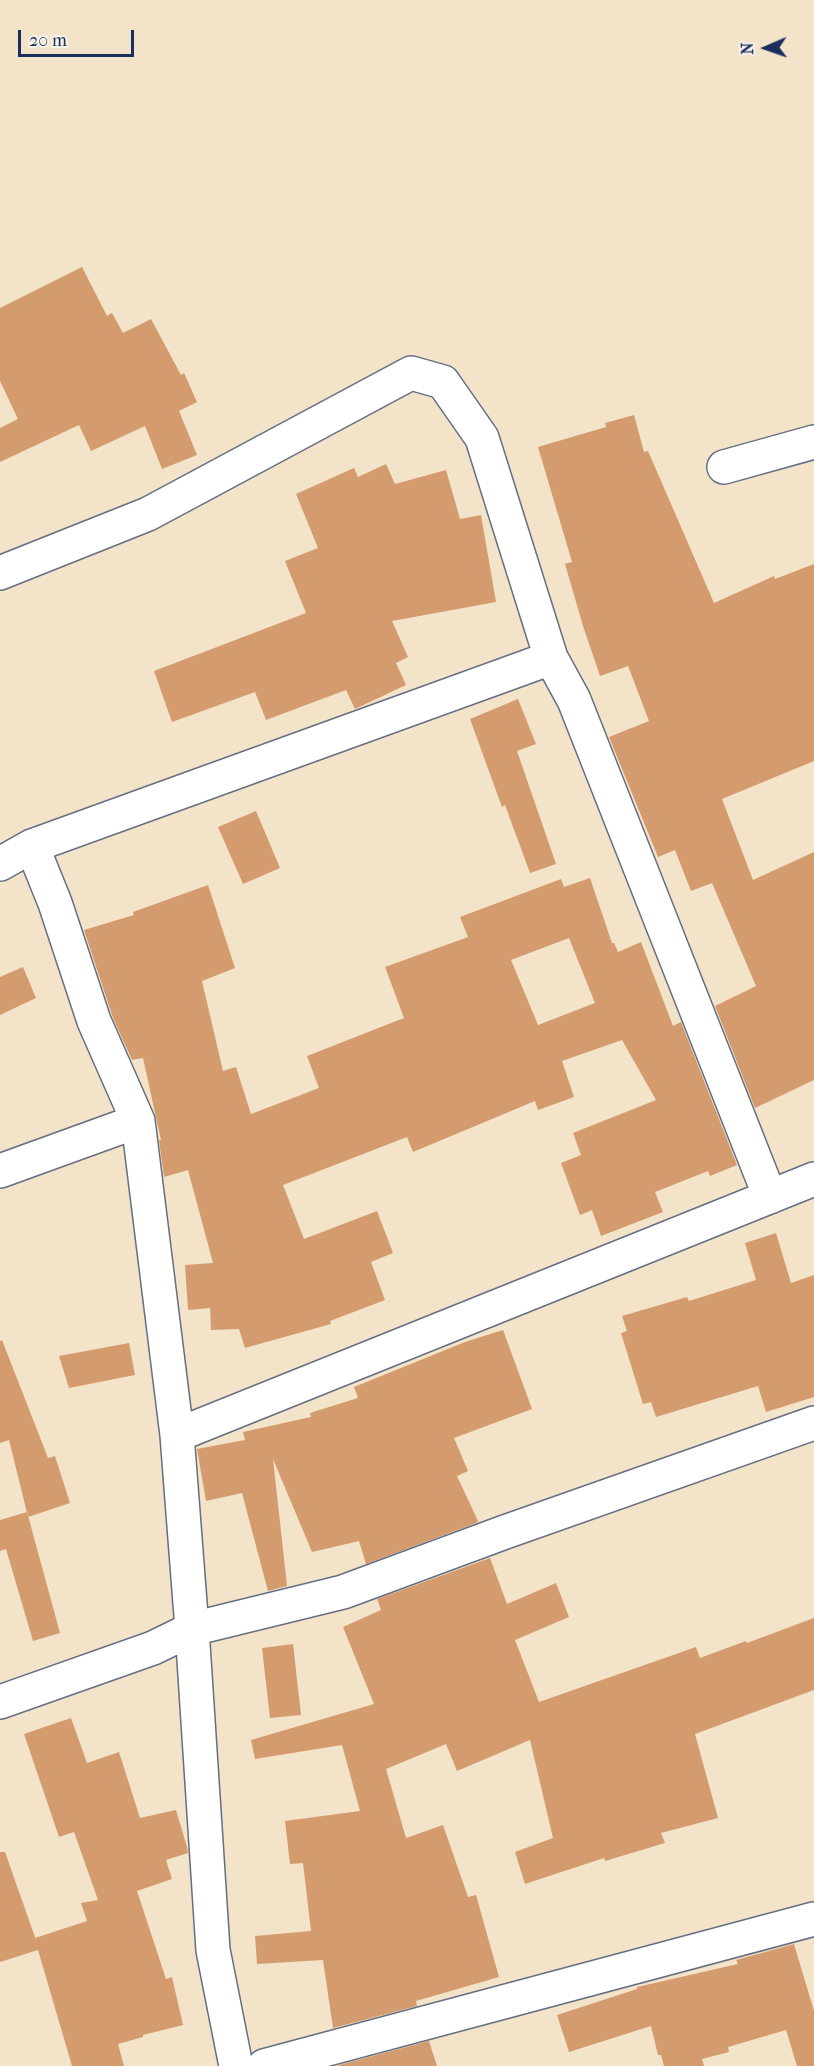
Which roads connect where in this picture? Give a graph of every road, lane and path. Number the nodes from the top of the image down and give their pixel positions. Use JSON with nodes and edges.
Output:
{"nodes":[{"id":1,"x":814,"y":442,"type":"edge"},
{"id":2,"x":724,"y":467,"type":"dead end"},
{"id":3,"x":3,"y":564,"type":"edge"},
{"id":4,"x":551,"y":658,"type":"junction"},
{"id":5,"x":32,"y":846,"type":"junction"},
{"id":6,"x":0,"y":864,"type":"edge"},
{"id":7,"x":138,"y":1121,"type":"junction"},
{"id":8,"x":0,"y":1171,"type":"edge"},
{"id":9,"x":814,"y":1179,"type":"edge"},
{"id":10,"x":770,"y":1197,"type":"junction"},
{"id":11,"x":814,"y":1423,"type":"edge"},
{"id":12,"x":177,"y":1435,"type":"junction"},
{"id":13,"x":192,"y":1629,"type":"junction"},
{"id":14,"x":0,"y":1702,"type":"edge"},
{"id":15,"x":814,"y":1919,"type":"edge"},
{"id":16,"x":236,"y":2066,"type":"edge"},
{"id":17,"x":264,"y":2066,"type":"edge"}],
"edges":[{"from":1,"to":2,"type":"street"},
{"from":3,"to":4,"type":"street"},
{"from":4,"to":5,"type":"street"},
{"from":4,"to":10,"type":"street"},
{"from":5,"to":6,"type":"street"},
{"from":5,"to":7,"type":"street"},
{"from":7,"to":8,"type":"street"},
{"from":7,"to":12,"type":"street"},
{"from":9,"to":10,"type":"street"},
{"from":10,"to":12,"type":"street"},
{"from":11,"to":13,"type":"street"},
{"from":12,"to":13,"type":"street"},
{"from":13,"to":14,"type":"street"},
{"from":13,"to":16,"type":"street"},
{"from":15,"to":17,"type":"street"}]}
